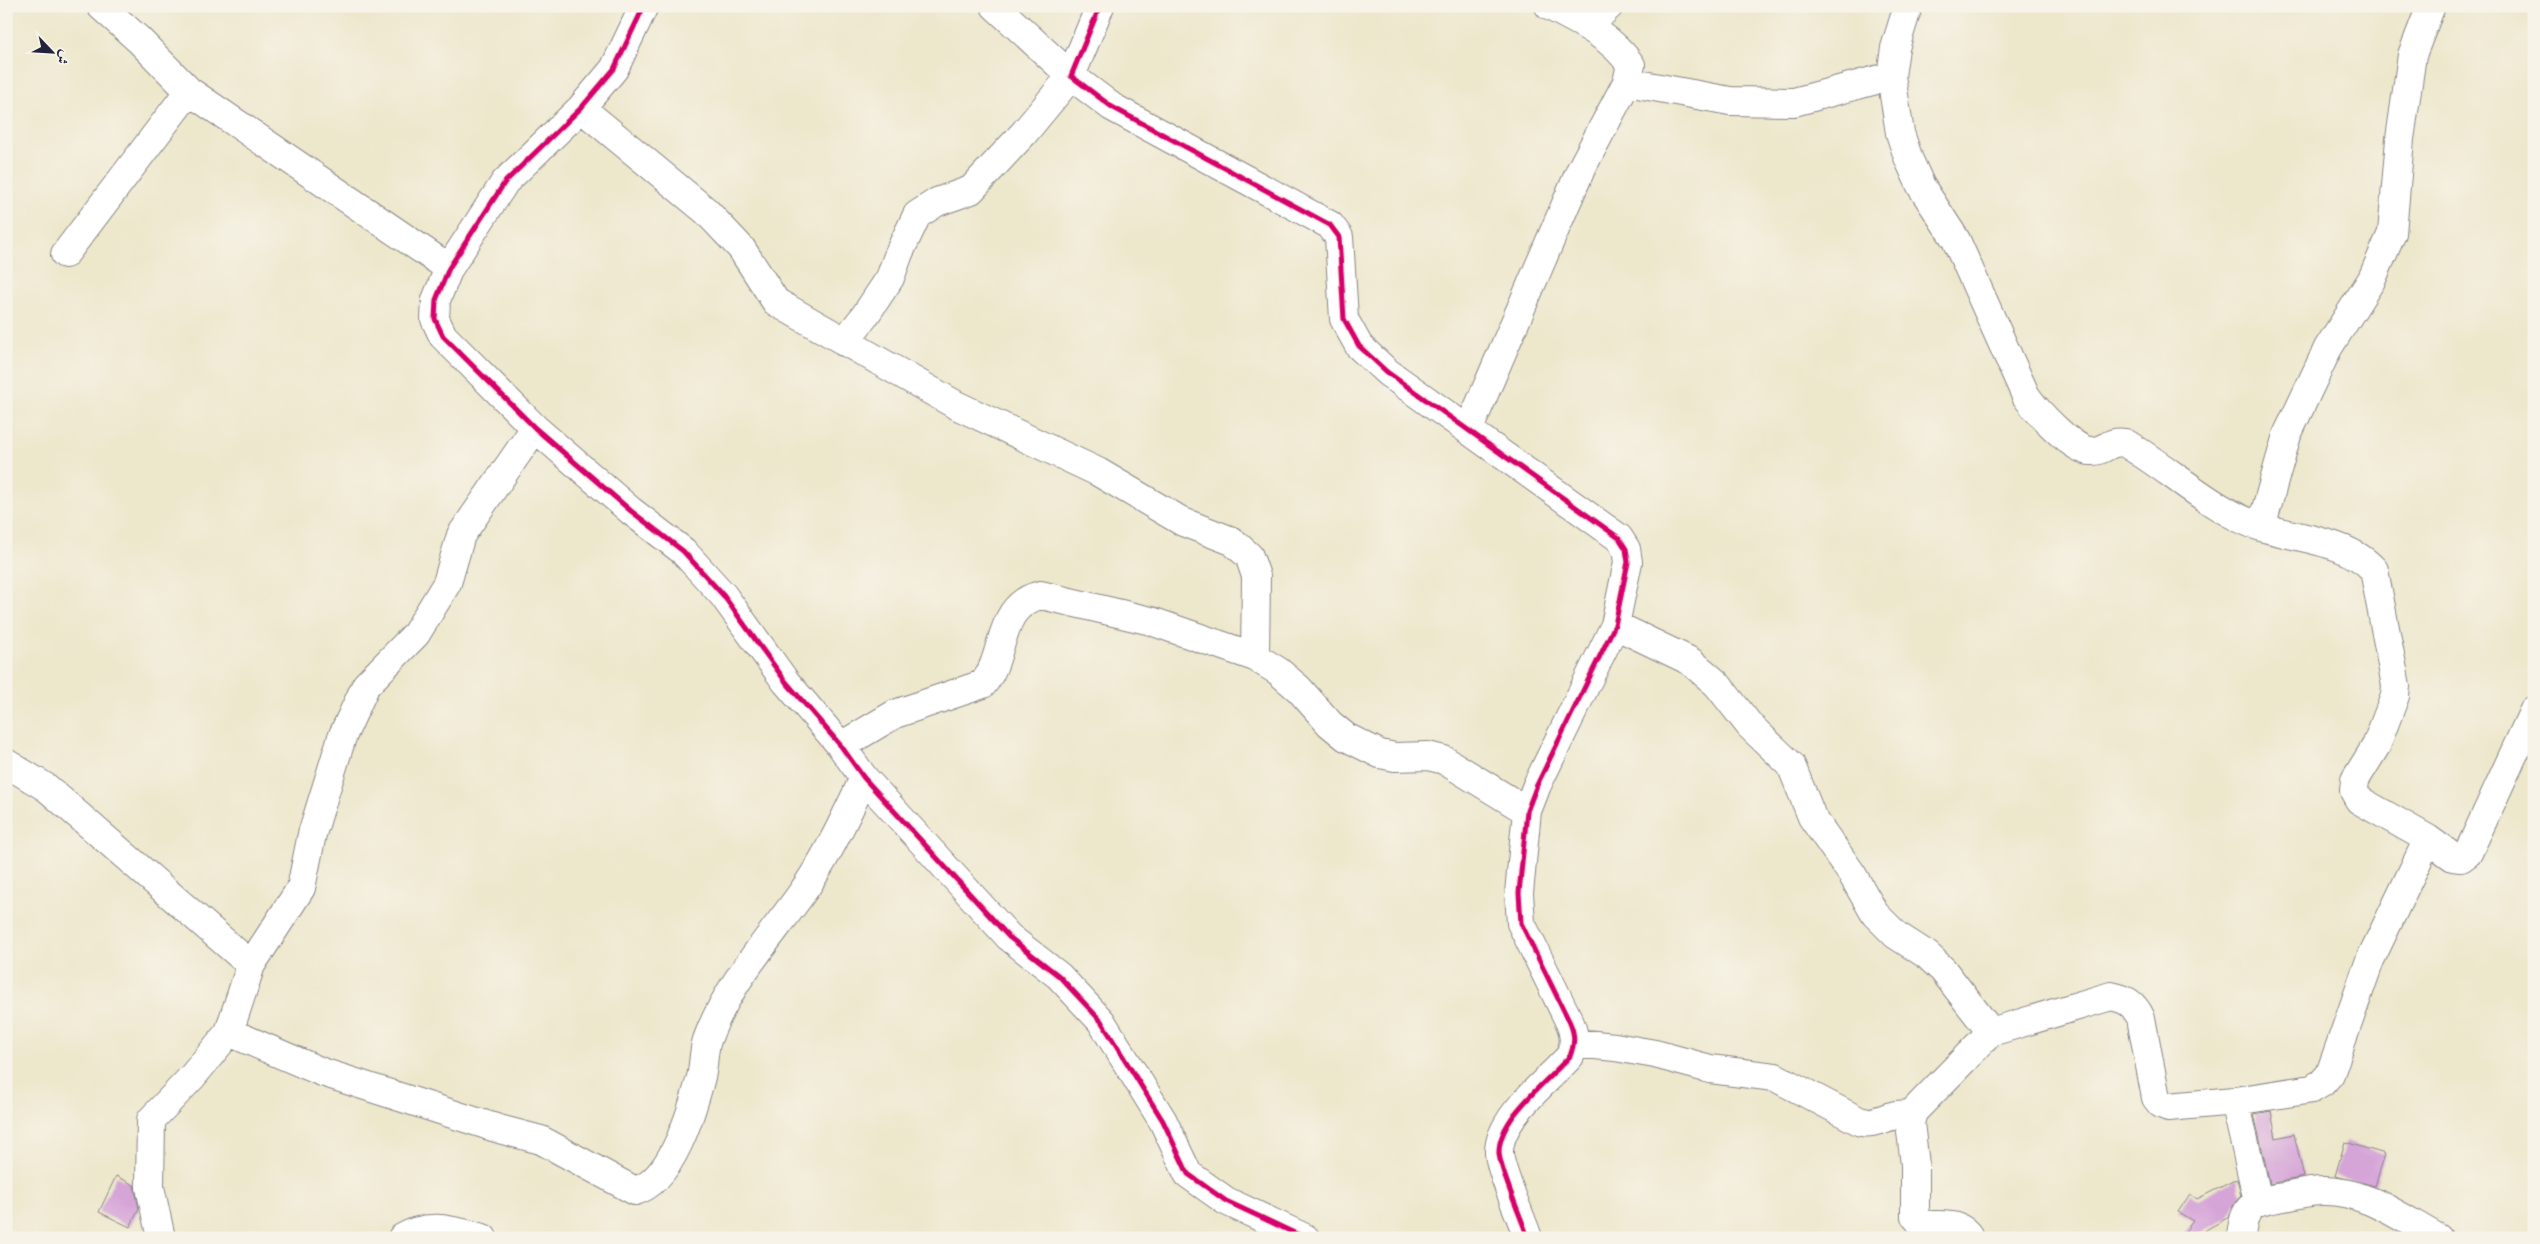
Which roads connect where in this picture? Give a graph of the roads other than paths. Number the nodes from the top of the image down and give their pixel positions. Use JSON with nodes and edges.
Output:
{"nodes":[{"id":1,"x":101,"y":6,"type":"edge"},
{"id":2,"x":644,"y":6,"type":"edge"},
{"id":3,"x":996,"y":6,"type":"edge"},
{"id":4,"x":1100,"y":6,"type":"edge"},
{"id":5,"x":1549,"y":6,"type":"edge"},
{"id":6,"x":1609,"y":6,"type":"edge"},
{"id":7,"x":1908,"y":6,"type":"edge"},
{"id":8,"x":2431,"y":6,"type":"edge"},
{"id":9,"x":1589,"y":26,"type":"junction"},
{"id":10,"x":1071,"y":76,"type":"junction"},
{"id":11,"x":1891,"y":76,"type":"junction"},
{"id":12,"x":1627,"y":82,"type":"junction"},
{"id":13,"x":189,"y":91,"type":"junction"},
{"id":14,"x":581,"y":108,"type":"junction"},
{"id":15,"x":65,"y":254,"type":"dead end"},
{"id":16,"x":449,"y":268,"type":"junction"},
{"id":17,"x":844,"y":342,"type":"junction"},
{"id":18,"x":535,"y":428,"type":"junction"},
{"id":19,"x":1469,"y":429,"type":"junction"},
{"id":20,"x":2261,"y":527,"type":"junction"},
{"id":21,"x":1615,"y":624,"type":"junction"},
{"id":22,"x":1255,"y":657,"type":"junction"},
{"id":23,"x":2534,"y":710,"type":"edge"},
{"id":24,"x":841,"y":746,"type":"junction"},
{"id":25,"x":6,"y":763,"type":"edge"},
{"id":26,"x":864,"y":778,"type":"junction"},
{"id":27,"x":1527,"y":811,"type":"junction"},
{"id":28,"x":2428,"y":839,"type":"junction"},
{"id":29,"x":251,"y":965,"type":"junction"},
{"id":30,"x":229,"y":1032,"type":"junction"},
{"id":31,"x":1990,"y":1032,"type":"junction"},
{"id":32,"x":1575,"y":1044,"type":"junction"},
{"id":33,"x":2235,"y":1101,"type":"junction"},
{"id":34,"x":1911,"y":1116,"type":"junction"},
{"id":35,"x":2258,"y":1201,"type":"junction"},
{"id":36,"x":161,"y":1238,"type":"edge"},
{"id":37,"x":402,"y":1238,"type":"edge"},
{"id":38,"x":484,"y":1238,"type":"edge"},
{"id":39,"x":1305,"y":1238,"type":"edge"},
{"id":40,"x":1528,"y":1238,"type":"edge"},
{"id":41,"x":1970,"y":1238,"type":"edge"},
{"id":42,"x":2241,"y":1238,"type":"edge"},
{"id":43,"x":2438,"y":1238,"type":"edge"}],
"edges":[{"from":1,"to":13,"type":"street"},
{"from":2,"to":14,"type":"street"},
{"from":3,"to":10,"type":"street"},
{"from":4,"to":10,"type":"street"},
{"from":5,"to":9,"type":"street"},
{"from":6,"to":9,"type":"street"},
{"from":7,"to":11,"type":"street"},
{"from":8,"to":20,"type":"street"},
{"from":9,"to":12,"type":"street"},
{"from":10,"to":17,"type":"street"},
{"from":10,"to":19,"type":"street"},
{"from":11,"to":12,"type":"street"},
{"from":11,"to":20,"type":"street"},
{"from":12,"to":19,"type":"street"},
{"from":13,"to":15,"type":"street"},
{"from":13,"to":16,"type":"street"},
{"from":14,"to":16,"type":"street"},
{"from":14,"to":17,"type":"street"},
{"from":16,"to":18,"type":"street"},
{"from":17,"to":22,"type":"street"},
{"from":18,"to":24,"type":"street"},
{"from":18,"to":29,"type":"street"},
{"from":19,"to":21,"type":"street"},
{"from":20,"to":28,"type":"street"},
{"from":21,"to":27,"type":"street"},
{"from":21,"to":31,"type":"street"},
{"from":22,"to":24,"type":"street"},
{"from":22,"to":27,"type":"street"},
{"from":23,"to":28,"type":"street"},
{"from":24,"to":26,"type":"street"},
{"from":25,"to":29,"type":"street"},
{"from":26,"to":30,"type":"street"},
{"from":26,"to":39,"type":"street"},
{"from":27,"to":32,"type":"street"},
{"from":28,"to":33,"type":"street"},
{"from":29,"to":30,"type":"street"},
{"from":30,"to":36,"type":"street"},
{"from":31,"to":33,"type":"street"},
{"from":31,"to":34,"type":"street"},
{"from":32,"to":34,"type":"street"},
{"from":32,"to":40,"type":"street"},
{"from":33,"to":35,"type":"street"},
{"from":34,"to":41,"type":"street"},
{"from":35,"to":42,"type":"street"},
{"from":35,"to":43,"type":"street"},
{"from":37,"to":38,"type":"street"}]}
